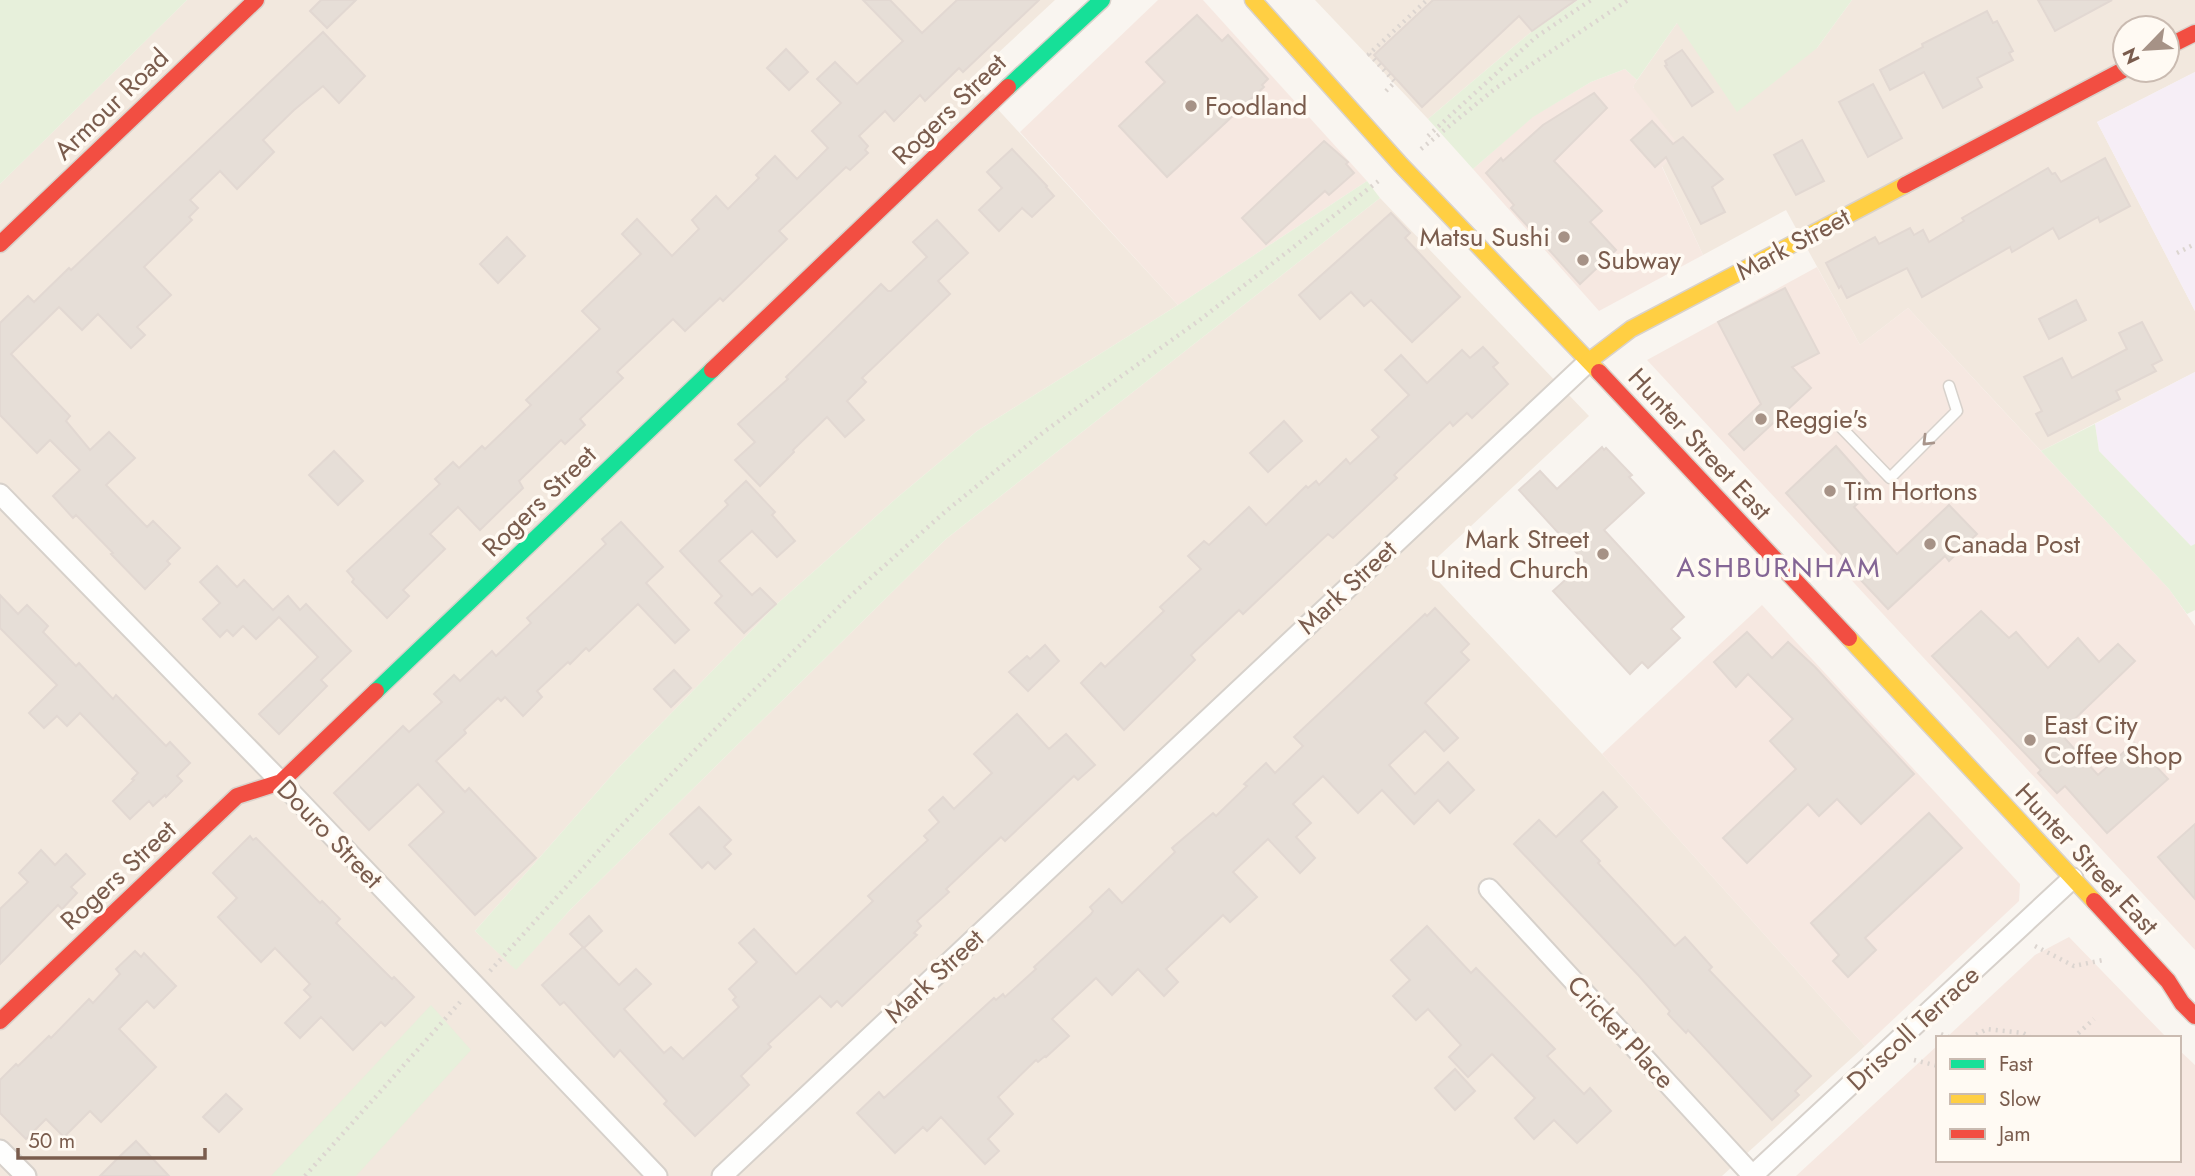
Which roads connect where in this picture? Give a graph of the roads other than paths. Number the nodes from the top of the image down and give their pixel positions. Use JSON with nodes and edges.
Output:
{"nodes":[{"id":1,"x":256,"y":0,"type":"edge"},
{"id":2,"x":1102,"y":0,"type":"edge"},
{"id":3,"x":1253,"y":0,"type":"edge"},
{"id":4,"x":2111,"y":76,"type":"edge"},
{"id":5,"x":0,"y":244,"type":"edge"},
{"id":6,"x":1589,"y":361,"type":"junction"},
{"id":7,"x":1948,"y":386,"type":"dead end"},
{"id":8,"x":1833,"y":419,"type":"dead end"},
{"id":9,"x":0,"y":494,"type":"edge"},
{"id":10,"x":281,"y":782,"type":"junction"},
{"id":11,"x":2073,"y":878,"type":"junction"},
{"id":12,"x":1489,"y":889,"type":"dead end"},
{"id":13,"x":2191,"y":1005,"type":"edge"},
{"id":14,"x":0,"y":1021,"type":"edge"},
{"id":15,"x":0,"y":1150,"type":"edge"},
{"id":16,"x":26,"y":1176,"type":"edge"},
{"id":17,"x":657,"y":1176,"type":"edge"},
{"id":18,"x":722,"y":1176,"type":"edge"},
{"id":19,"x":1753,"y":1176,"type":"edge"}],
"edges":[{"from":1,"to":5,"type":"street","name":"Armour Road"},
{"from":2,"to":10,"type":"street","name":"Rogers Street"},
{"from":3,"to":6,"type":"street","name":"Hunter Street East"},
{"from":4,"to":6,"type":"street","name":"Mark Street"},
{"from":6,"to":11,"type":"street","name":"Hunter Street East"},
{"from":6,"to":18,"type":"street","name":"Mark Street"},
{"from":7,"to":8,"type":"lane","one_way":true},
{"from":9,"to":10,"type":"street","name":"Douro Street"},
{"from":10,"to":14,"type":"street","name":"Rogers Street"},
{"from":10,"to":17,"type":"street","name":"Douro Street"},
{"from":11,"to":13,"type":"street","name":"Hunter Street East"},
{"from":11,"to":19,"type":"street","name":"Driscoll Terrace"},
{"from":12,"to":19,"type":"street","name":"Cricket Place"},
{"from":15,"to":16,"type":"street"}]}
